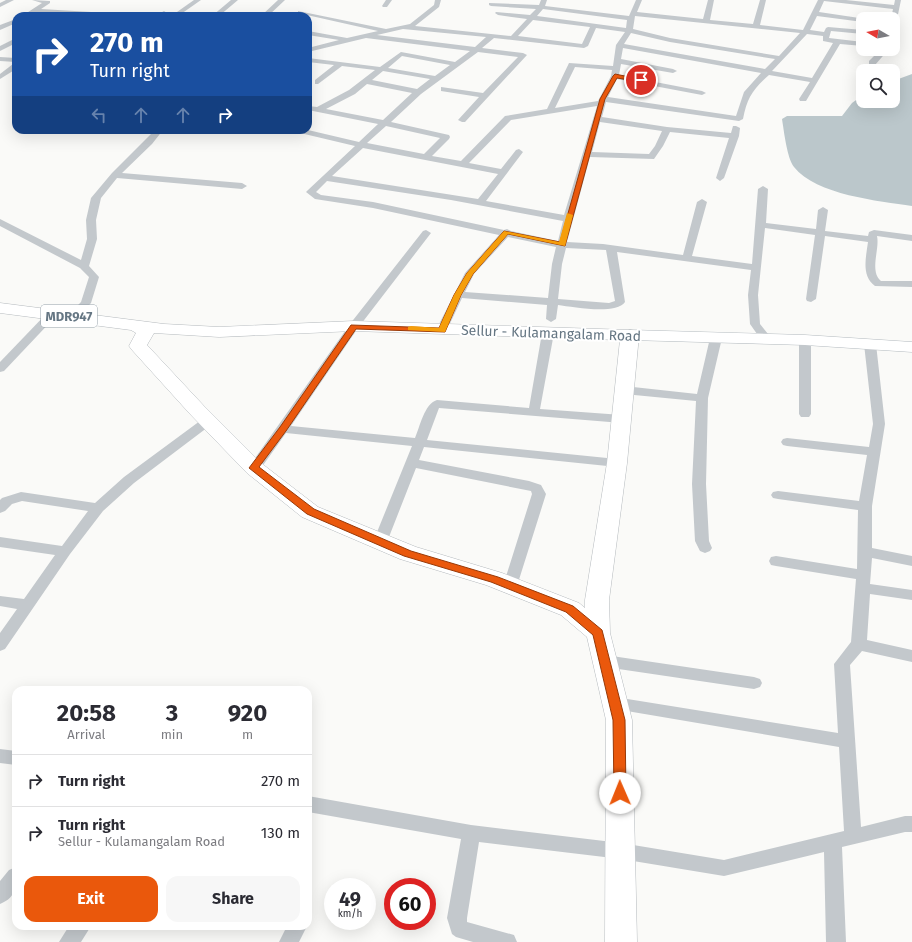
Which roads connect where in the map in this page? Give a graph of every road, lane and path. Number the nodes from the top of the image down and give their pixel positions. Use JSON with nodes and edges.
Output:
{"nodes":[{"id":1,"x":11,"y":0,"type":"edge"},
{"id":2,"x":36,"y":0,"type":"edge"},
{"id":3,"x":198,"y":0,"type":"edge"},
{"id":4,"x":235,"y":0,"type":"edge"},
{"id":5,"x":282,"y":0,"type":"edge"},
{"id":6,"x":389,"y":0,"type":"edge"},
{"id":7,"x":438,"y":0,"type":"edge"},
{"id":8,"x":639,"y":0,"type":"edge"},
{"id":9,"x":711,"y":0,"type":"edge"},
{"id":10,"x":763,"y":0,"type":"edge"},
{"id":11,"x":821,"y":0,"type":"edge"},
{"id":12,"x":826,"y":0,"type":"edge"},
{"id":13,"x":898,"y":0,"type":"edge"},
{"id":14,"x":491,"y":4,"type":"dead end"},
{"id":15,"x":543,"y":4,"type":"edge"},
{"id":16,"x":0,"y":5,"type":"edge"},
{"id":17,"x":385,"y":6,"type":"dead end"},
{"id":18,"x":896,"y":7,"type":"junction"},
{"id":19,"x":37,"y":11,"type":"joint"},
{"id":20,"x":69,"y":12,"type":"edge"},
{"id":21,"x":180,"y":12,"type":"edge"},
{"id":22,"x":220,"y":12,"type":"edge"},
{"id":23,"x":268,"y":12,"type":"edge"},
{"id":24,"x":895,"y":12,"type":"edge"},
{"id":25,"x":498,"y":13,"type":"dead end"},
{"id":26,"x":815,"y":14,"type":"junction"},
{"id":27,"x":312,"y":15,"type":"edge"},
{"id":28,"x":632,"y":16,"type":"junction"},
{"id":29,"x":532,"y":17,"type":"junction"},
{"id":30,"x":856,"y":19,"type":"edge"},
{"id":31,"x":706,"y":22,"type":"junction"},
{"id":32,"x":12,"y":23,"type":"edge"},
{"id":33,"x":594,"y":25,"type":"junction"},
{"id":34,"x":402,"y":27,"type":"junction"},
{"id":35,"x":756,"y":27,"type":"junction"},
{"id":36,"x":0,"y":28,"type":"edge"},
{"id":37,"x":386,"y":30,"type":"junction"},
{"id":38,"x":630,"y":30,"type":"junction"},
{"id":39,"x":856,"y":31,"type":"edge"},
{"id":40,"x":805,"y":32,"type":"junction"},
{"id":41,"x":312,"y":34,"type":"edge"},
{"id":42,"x":826,"y":34,"type":"junction"},
{"id":43,"x":365,"y":36,"type":"junction"},
{"id":44,"x":492,"y":36,"type":"junction"},
{"id":45,"x":513,"y":38,"type":"junction"},
{"id":46,"x":347,"y":40,"type":"junction"},
{"id":47,"x":838,"y":41,"type":"junction"},
{"id":48,"x":12,"y":42,"type":"edge"},
{"id":49,"x":856,"y":43,"type":"edge"},
{"id":50,"x":620,"y":45,"type":"junction"},
{"id":51,"x":0,"y":48,"type":"edge"},
{"id":52,"x":312,"y":48,"type":"edge"},
{"id":53,"x":477,"y":49,"type":"junction"},
{"id":54,"x":878,"y":56,"type":"edge"},
{"id":55,"x":780,"y":58,"type":"junction"},
{"id":56,"x":0,"y":59,"type":"edge"},
{"id":57,"x":12,"y":60,"type":"edge"},
{"id":58,"x":312,"y":61,"type":"edge"},
{"id":59,"x":872,"y":63,"type":"dead end"},
{"id":60,"x":456,"y":64,"type":"junction"},
{"id":61,"x":339,"y":65,"type":"junction"},
{"id":62,"x":616,"y":68,"type":"junction"},
{"id":63,"x":12,"y":69,"type":"edge"},
{"id":64,"x":382,"y":69,"type":"junction"},
{"id":65,"x":673,"y":71,"type":"dead end"},
{"id":66,"x":767,"y":72,"type":"junction"},
{"id":67,"x":0,"y":77,"type":"edge"},
{"id":68,"x":11,"y":78,"type":"dead end"},
{"id":69,"x":435,"y":78,"type":"junction"},
{"id":70,"x":813,"y":80,"type":"junction"},
{"id":71,"x":365,"y":81,"type":"junction"},
{"id":72,"x":318,"y":82,"type":"dead end"},
{"id":73,"x":444,"y":89,"type":"dead end"},
{"id":74,"x":418,"y":92,"type":"junction"},
{"id":75,"x":702,"y":93,"type":"dead end"},
{"id":76,"x":485,"y":96,"type":"junction"},
{"id":77,"x":803,"y":99,"type":"dead end"},
{"id":78,"x":602,"y":101,"type":"junction"},
{"id":79,"x":312,"y":109,"type":"edge"},
{"id":80,"x":318,"y":110,"type":"junction"},
{"id":81,"x":550,"y":111,"type":"junction"},
{"id":82,"x":597,"y":119,"type":"junction"},
{"id":83,"x":739,"y":119,"type":"junction"},
{"id":84,"x":462,"y":120,"type":"dead end"},
{"id":85,"x":385,"y":123,"type":"junction"},
{"id":86,"x":667,"y":129,"type":"junction"},
{"id":87,"x":312,"y":133,"type":"edge"},
{"id":88,"x":156,"y":134,"type":"edge"},
{"id":89,"x":735,"y":136,"type":"junction"},
{"id":90,"x":362,"y":145,"type":"junction"},
{"id":91,"x":519,"y":152,"type":"dead end"},
{"id":92,"x":588,"y":154,"type":"junction"},
{"id":93,"x":426,"y":157,"type":"junction"},
{"id":94,"x":463,"y":164,"type":"junction"},
{"id":95,"x":503,"y":172,"type":"junction"},
{"id":96,"x":115,"y":175,"type":"junction"},
{"id":97,"x":325,"y":178,"type":"junction"},
{"id":98,"x":720,"y":178,"type":"dead end"},
{"id":99,"x":242,"y":186,"type":"dead end"},
{"id":100,"x":763,"y":189,"type":"dead end"},
{"id":101,"x":702,"y":202,"type":"dead end"},
{"id":102,"x":480,"y":203,"type":"junction"},
{"id":103,"x":823,"y":210,"type":"dead end"},
{"id":104,"x":568,"y":219,"type":"junction"},
{"id":105,"x":0,"y":222,"type":"edge"},
{"id":106,"x":761,"y":224,"type":"junction"},
{"id":107,"x":507,"y":232,"type":"junction"},
{"id":108,"x":821,"y":232,"type":"junction"},
{"id":109,"x":426,"y":233,"type":"dead end"},
{"id":110,"x":912,"y":238,"type":"edge"},
{"id":111,"x":873,"y":240,"type":"junction"},
{"id":112,"x":562,"y":245,"type":"junction"},
{"id":113,"x":611,"y":248,"type":"junction"},
{"id":114,"x":687,"y":258,"type":"junction"},
{"id":115,"x":84,"y":266,"type":"junction"},
{"id":116,"x":756,"y":268,"type":"junction"},
{"id":117,"x":912,"y":284,"type":"edge"},
{"id":118,"x":458,"y":295,"type":"junction"},
{"id":119,"x":812,"y":299,"type":"dead end"},
{"id":120,"x":554,"y":302,"type":"junction"},
{"id":121,"x":0,"y":308,"type":"edge"},
{"id":122,"x":52,"y":314,"type":"junction"},
{"id":123,"x":72,"y":317,"type":"junction"},
{"id":124,"x":137,"y":326,"type":"junction"},
{"id":125,"x":354,"y":326,"type":"junction"},
{"id":126,"x":550,"y":326,"type":"junction"},
{"id":127,"x":444,"y":327,"type":"junction"},
{"id":128,"x":630,"y":335,"type":"junction"},
{"id":129,"x":716,"y":338,"type":"junction"},
{"id":130,"x":766,"y":340,"type":"junction"},
{"id":131,"x":805,"y":340,"type":"junction"},
{"id":132,"x":870,"y":344,"type":"junction"},
{"id":133,"x":912,"y":347,"type":"edge"},
{"id":134,"x":0,"y":369,"type":"edge"},
{"id":135,"x":624,"y":390,"type":"junction"},
{"id":136,"x":702,"y":398,"type":"junction"},
{"id":137,"x":534,"y":411,"type":"junction"},
{"id":138,"x":805,"y":414,"type":"dead end"},
{"id":139,"x":622,"y":419,"type":"junction"},
{"id":140,"x":208,"y":421,"type":"junction"},
{"id":141,"x":283,"y":429,"type":"junction"},
{"id":142,"x":787,"y":442,"type":"dead end"},
{"id":143,"x":419,"y":443,"type":"junction"},
{"id":144,"x":874,"y":452,"type":"junction"},
{"id":145,"x":411,"y":463,"type":"junction"},
{"id":146,"x":617,"y":463,"type":"junction"},
{"id":147,"x":254,"y":468,"type":"junction"},
{"id":148,"x":778,"y":495,"type":"dead end"},
{"id":149,"x":865,"y":506,"type":"junction"},
{"id":150,"x":0,"y":508,"type":"edge"},
{"id":151,"x":98,"y":508,"type":"junction"},
{"id":152,"x":0,"y":542,"type":"edge"},
{"id":153,"x":380,"y":542,"type":"junction"},
{"id":154,"x":705,"y":548,"type":"dead end"},
{"id":155,"x":65,"y":550,"type":"junction"},
{"id":156,"x":865,"y":552,"type":"junction"},
{"id":157,"x":912,"y":560,"type":"edge"},
{"id":158,"x":776,"y":561,"type":"dead end"},
{"id":159,"x":863,"y":582,"type":"junction"},
{"id":160,"x":510,"y":586,"type":"junction"},
{"id":161,"x":912,"y":595,"type":"edge"},
{"id":162,"x":0,"y":601,"type":"edge"},
{"id":163,"x":27,"y":605,"type":"junction"},
{"id":164,"x":598,"y":633,"type":"junction"},
{"id":165,"x":860,"y":644,"type":"junction"},
{"id":166,"x":0,"y":645,"type":"edge"},
{"id":167,"x":912,"y":656,"type":"edge"},
{"id":168,"x":605,"y":661,"type":"junction"},
{"id":169,"x":754,"y":683,"type":"dead end"},
{"id":170,"x":615,"y":703,"type":"junction"},
{"id":171,"x":847,"y":741,"type":"junction"},
{"id":172,"x":0,"y":756,"type":"edge"},
{"id":173,"x":12,"y":758,"type":"edge"},
{"id":174,"x":312,"y":805,"type":"edge"},
{"id":175,"x":912,"y":824,"type":"edge"},
{"id":176,"x":471,"y":833,"type":"junction"},
{"id":177,"x":853,"y":837,"type":"junction"},
{"id":178,"x":833,"y":842,"type":"junction"},
{"id":179,"x":621,"y":851,"type":"junction"},
{"id":180,"x":12,"y":881,"type":"edge"},
{"id":181,"x":0,"y":895,"type":"edge"},
{"id":182,"x":78,"y":930,"type":"edge"},
{"id":183,"x":295,"y":930,"type":"edge"},
{"id":184,"x":69,"y":942,"type":"edge"},
{"id":185,"x":289,"y":942,"type":"edge"},
{"id":186,"x":507,"y":942,"type":"edge"},
{"id":187,"x":621,"y":942,"type":"edge"},
{"id":188,"x":836,"y":942,"type":"edge"}],
"edges":[{"from":1,"to":16,"type":"street"},
{"from":2,"to":19,"type":"street"},
{"from":3,"to":21,"type":"street"},
{"from":4,"to":22,"type":"street"},
{"from":5,"to":23,"type":"street"},
{"from":6,"to":17,"type":"street"},
{"from":7,"to":34,"type":"street"},
{"from":8,"to":28,"type":"street"},
{"from":9,"to":31,"type":"street"},
{"from":10,"to":35,"type":"street"},
{"from":11,"to":26,"type":"street"},
{"from":12,"to":18,"type":"street"},
{"from":13,"to":18,"type":"street"},
{"from":14,"to":15,"type":"street"},
{"from":15,"to":28,"type":"street"},
{"from":15,"to":29,"type":"street"},
{"from":18,"to":24,"type":"street"},
{"from":19,"to":20,"type":"street"},
{"from":25,"to":29,"type":"street"},
{"from":26,"to":30,"type":"street"},
{"from":26,"to":40,"type":"street"},
{"from":27,"to":37,"type":"street"},
{"from":28,"to":31,"type":"street"},
{"from":28,"to":38,"type":"street"},
{"from":29,"to":33,"type":"street"},
{"from":29,"to":45,"type":"street"},
{"from":31,"to":35,"type":"street"},
{"from":32,"to":36,"type":"street"},
{"from":33,"to":38,"type":"street"},
{"from":33,"to":45,"type":"street"},
{"from":34,"to":37,"type":"street"},
{"from":34,"to":44,"type":"street"},
{"from":35,"to":40,"type":"street"},
{"from":37,"to":43,"type":"street"},
{"from":38,"to":50,"type":"street"},
{"from":38,"to":55,"type":"street"},
{"from":39,"to":42,"type":"street"},
{"from":40,"to":42,"type":"street"},
{"from":40,"to":55,"type":"street"},
{"from":41,"to":46,"type":"street"},
{"from":42,"to":47,"type":"street"},
{"from":43,"to":46,"type":"street"},
{"from":43,"to":53,"type":"street"},
{"from":44,"to":45,"type":"street"},
{"from":44,"to":53,"type":"street"},
{"from":46,"to":52,"type":"street"},
{"from":47,"to":49,"type":"street"},
{"from":47,"to":70,"type":"street"},
{"from":48,"to":51,"type":"street"},
{"from":50,"to":62,"type":"street"},
{"from":50,"to":66,"type":"street"},
{"from":53,"to":60,"type":"street"},
{"from":53,"to":76,"type":"street"},
{"from":54,"to":59,"type":"street"},
{"from":55,"to":66,"type":"street"},
{"from":56,"to":57,"type":"street"},
{"from":58,"to":61,"type":"street"},
{"from":60,"to":64,"type":"street"},
{"from":60,"to":69,"type":"street"},
{"from":61,"to":64,"type":"street"},
{"from":61,"to":72,"type":"street"},
{"from":62,"to":65,"type":"street"},
{"from":62,"to":75,"type":"street"},
{"from":62,"to":78,"type":"street"},
{"from":62,"to":81,"type":"street"},
{"from":63,"to":67,"type":"street"},
{"from":64,"to":69,"type":"street"},
{"from":64,"to":71,"type":"street"},
{"from":66,"to":70,"type":"street"},
{"from":66,"to":83,"type":"street"},
{"from":67,"to":68,"type":"street"},
{"from":69,"to":74,"type":"street"},
{"from":70,"to":77,"type":"street"},
{"from":71,"to":74,"type":"street"},
{"from":71,"to":80,"type":"street"},
{"from":73,"to":76,"type":"street"},
{"from":74,"to":85,"type":"street"},
{"from":76,"to":84,"type":"street"},
{"from":78,"to":81,"type":"street"},
{"from":78,"to":82,"type":"street"},
{"from":78,"to":83,"type":"street"},
{"from":79,"to":80,"type":"street"},
{"from":80,"to":85,"type":"street"},
{"from":81,"to":94,"type":"street"},
{"from":82,"to":86,"type":"street"},
{"from":82,"to":92,"type":"street"},
{"from":83,"to":89,"type":"street"},
{"from":85,"to":90,"type":"street"},
{"from":85,"to":93,"type":"street"},
{"from":86,"to":89,"type":"street"},
{"from":86,"to":92,"type":"street"},
{"from":87,"to":90,"type":"street"},
{"from":88,"to":96,"type":"street"},
{"from":89,"to":98,"type":"street"},
{"from":90,"to":93,"type":"street"},
{"from":90,"to":97,"type":"street"},
{"from":91,"to":95,"type":"street"},
{"from":92,"to":104,"type":"street"},
{"from":93,"to":94,"type":"street"},
{"from":94,"to":95,"type":"street"},
{"from":95,"to":102,"type":"street"},
{"from":96,"to":99,"type":"street"},
{"from":96,"to":115,"type":"street"},
{"from":97,"to":102,"type":"street"},
{"from":97,"to":107,"type":"street"},
{"from":100,"to":106,"type":"street"},
{"from":101,"to":114,"type":"street"},
{"from":102,"to":104,"type":"street"},
{"from":103,"to":108,"type":"street"},
{"from":104,"to":112,"type":"street"},
{"from":105,"to":115,"type":"street"},
{"from":106,"to":108,"type":"street"},
{"from":106,"to":116,"type":"street"},
{"from":107,"to":112,"type":"street"},
{"from":107,"to":118,"type":"street"},
{"from":108,"to":111,"type":"street"},
{"from":108,"to":119,"type":"street"},
{"from":109,"to":125,"type":"street"},
{"from":110,"to":111,"type":"street"},
{"from":111,"to":117,"type":"street"},
{"from":112,"to":113,"type":"street"},
{"from":112,"to":120,"type":"street"},
{"from":113,"to":114,"type":"street"},
{"from":113,"to":120,"type":"street"},
{"from":114,"to":116,"type":"street"},
{"from":115,"to":123,"type":"street"},
{"from":116,"to":130,"type":"street"},
{"from":118,"to":120,"type":"street"},
{"from":118,"to":127,"type":"street"},
{"from":120,"to":126,"type":"street"},
{"from":121,"to":122,"type":"main road","name":"Sellur - Kulamangalam Road","number":"MDR947"},
{"from":122,"to":123,"type":"main road","name":"Sellur - Kulamangalam Road","number":"MDR947"},
{"from":122,"to":134,"type":"street"},
{"from":123,"to":124,"type":"main road","name":"Sellur - Kulamangalam Road","number":"MDR947"},
{"from":124,"to":125,"type":"main road","name":"Sellur - Kulamangalam Road","number":"MDR947"},
{"from":124,"to":140,"type":"main road"},
{"from":125,"to":127,"type":"main road","name":"Sellur - Kulamangalam Road","number":"MDR947"},
{"from":125,"to":141,"type":"street"},
{"from":126,"to":127,"type":"main road","name":"Sellur - Kulamangalam Road","number":"MDR947"},
{"from":126,"to":128,"type":"main road","name":"Sellur - Kulamangalam Road","number":"MDR947"},
{"from":126,"to":137,"type":"street"},
{"from":128,"to":129,"type":"main road","name":"Sellur - Kulamangalam Road","number":"MDR947"},
{"from":128,"to":135,"type":"main road"},
{"from":129,"to":130,"type":"main road","name":"Sellur - Kulamangalam Road","number":"MDR947"},
{"from":129,"to":136,"type":"street"},
{"from":130,"to":131,"type":"main road","name":"Sellur - Kulamangalam Road","number":"MDR947"},
{"from":131,"to":132,"type":"main road","name":"Sellur - Kulamangalam Road","number":"MDR947"},
{"from":131,"to":138,"type":"street"},
{"from":132,"to":133,"type":"main road","name":"Sellur - Kulamangalam Road","number":"MDR947"},
{"from":132,"to":144,"type":"street"},
{"from":135,"to":136,"type":"street"},
{"from":135,"to":139,"type":"main road"},
{"from":136,"to":154,"type":"street"},
{"from":137,"to":139,"type":"street"},
{"from":137,"to":143,"type":"street"},
{"from":139,"to":146,"type":"main road"},
{"from":140,"to":147,"type":"main road"},
{"from":140,"to":151,"type":"street"},
{"from":141,"to":143,"type":"street"},
{"from":141,"to":147,"type":"street"},
{"from":142,"to":144,"type":"street"},
{"from":143,"to":145,"type":"street"},
{"from":143,"to":146,"type":"street"},
{"from":144,"to":149,"type":"street"},
{"from":145,"to":153,"type":"street"},
{"from":145,"to":160,"type":"street"},
{"from":146,"to":164,"type":"main road"},
{"from":147,"to":153,"type":"main road"},
{"from":148,"to":149,"type":"street"},
{"from":149,"to":156,"type":"street"},
{"from":150,"to":151,"type":"street"},
{"from":151,"to":155,"type":"street"},
{"from":152,"to":155,"type":"street"},
{"from":153,"to":160,"type":"main road"},
{"from":155,"to":163,"type":"street"},
{"from":156,"to":157,"type":"street"},
{"from":156,"to":159,"type":"street"},
{"from":158,"to":159,"type":"street"},
{"from":159,"to":161,"type":"street"},
{"from":159,"to":165,"type":"street"},
{"from":160,"to":164,"type":"main road"},
{"from":162,"to":163,"type":"street"},
{"from":163,"to":166,"type":"street"},
{"from":164,"to":168,"type":"main road"},
{"from":165,"to":167,"type":"street"},
{"from":165,"to":171,"type":"street"},
{"from":168,"to":169,"type":"street"},
{"from":168,"to":170,"type":"main road"},
{"from":170,"to":171,"type":"street"},
{"from":170,"to":179,"type":"main road"},
{"from":171,"to":177,"type":"street"},
{"from":172,"to":173,"type":"street"},
{"from":174,"to":176,"type":"street"},
{"from":175,"to":177,"type":"street"},
{"from":176,"to":179,"type":"street"},
{"from":176,"to":186,"type":"street"},
{"from":177,"to":178,"type":"street"},
{"from":178,"to":179,"type":"street"},
{"from":178,"to":188,"type":"street"},
{"from":179,"to":187,"type":"main road"},
{"from":180,"to":181,"type":"street"},
{"from":182,"to":184,"type":"street"},
{"from":183,"to":185,"type":"street"}]}
